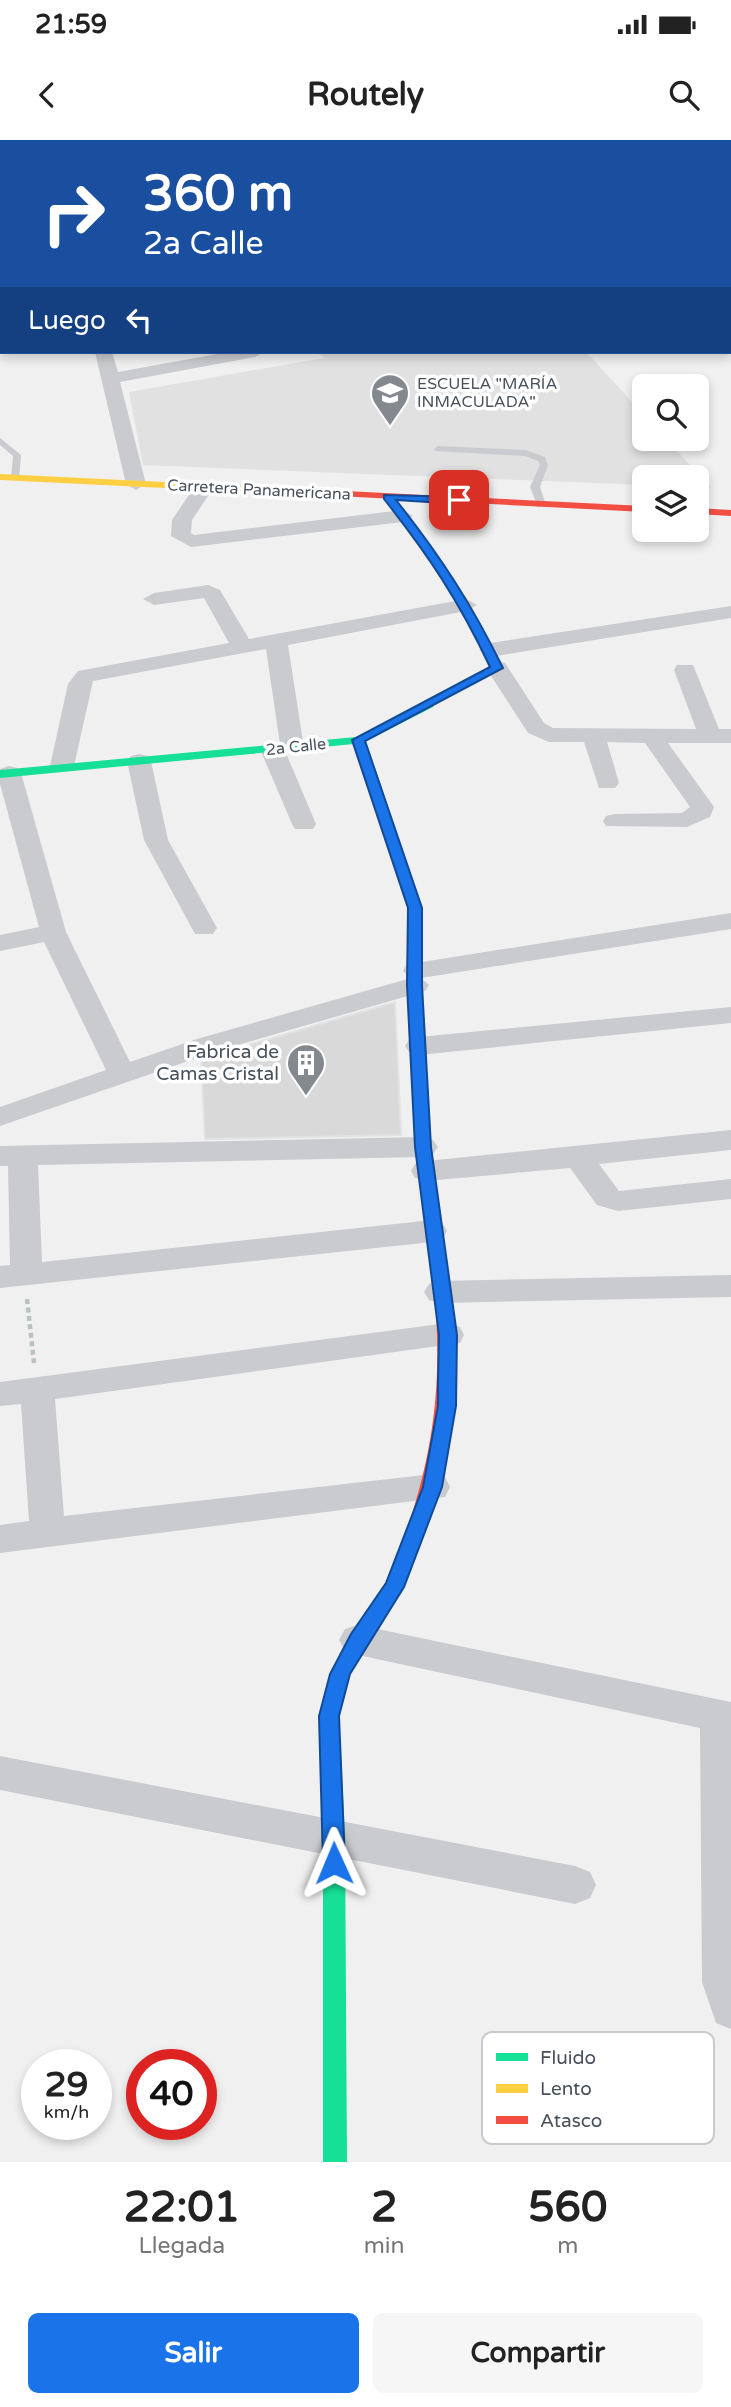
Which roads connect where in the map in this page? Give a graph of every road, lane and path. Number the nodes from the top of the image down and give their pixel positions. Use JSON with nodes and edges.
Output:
{"nodes":[{"id":1,"x":104,"y":354,"type":"edge"},
{"id":2,"x":244,"y":354,"type":"edge"},
{"id":3,"x":110,"y":379,"type":"junction"},
{"id":4,"x":0,"y":441,"type":"edge"},
{"id":5,"x":438,"y":449,"type":"dead end"},
{"id":6,"x":8,"y":478,"type":"edge"},
{"id":7,"x":136,"y":484,"type":"junction"},
{"id":8,"x":204,"y":487,"type":"junction"},
{"id":9,"x":388,"y":497,"type":"junction"},
{"id":10,"x":541,"y":505,"type":"junction"},
{"id":11,"x":632,"y":509,"type":"edge"},
{"id":12,"x":709,"y":512,"type":"edge"},
{"id":13,"x":731,"y":513,"type":"edge"},
{"id":14,"x":403,"y":516,"type":"junction"},
{"id":15,"x":154,"y":599,"type":"dead end"},
{"id":16,"x":466,"y":605,"type":"junction"},
{"id":17,"x":731,"y":612,"type":"edge"},
{"id":18,"x":276,"y":639,"type":"junction"},
{"id":19,"x":241,"y":645,"type":"junction"},
{"id":20,"x":493,"y":659,"type":"junction"},
{"id":21,"x":685,"y":670,"type":"dead end"},
{"id":22,"x":652,"y":736,"type":"junction"},
{"id":23,"x":720,"y":736,"type":"edge"},
{"id":24,"x":594,"y":737,"type":"junction"},
{"id":25,"x":359,"y":740,"type":"junction"},
{"id":26,"x":282,"y":748,"type":"junction"},
{"id":27,"x":139,"y":761,"type":"junction"},
{"id":28,"x":62,"y":766,"type":"junction"},
{"id":29,"x":5,"y":773,"type":"edge"},
{"id":30,"x":607,"y":783,"type":"dead end"},
{"id":31,"x":615,"y":821,"type":"dead end"},
{"id":32,"x":304,"y":824,"type":"dead end"},
{"id":33,"x":731,"y":921,"type":"edge"},
{"id":34,"x":204,"y":929,"type":"dead end"},
{"id":35,"x":53,"y":932,"type":"junction"},
{"id":36,"x":0,"y":943,"type":"edge"},
{"id":37,"x":415,"y":978,"type":"junction"},
{"id":38,"x":731,"y":1015,"type":"edge"},
{"id":39,"x":419,"y":1046,"type":"junction"},
{"id":40,"x":121,"y":1073,"type":"junction"},
{"id":41,"x":0,"y":1117,"type":"edge"},
{"id":42,"x":731,"y":1140,"type":"edge"},
{"id":43,"x":11,"y":1156,"type":"edge"},
{"id":44,"x":578,"y":1157,"type":"junction"},
{"id":45,"x":424,"y":1159,"type":"junction"},
{"id":46,"x":731,"y":1189,"type":"edge"},
{"id":47,"x":432,"y":1231,"type":"junction"},
{"id":48,"x":12,"y":1275,"type":"edge"},
{"id":49,"x":731,"y":1286,"type":"edge"},
{"id":50,"x":440,"y":1292,"type":"junction"},
{"id":51,"x":448,"y":1335,"type":"junction"},
{"id":52,"x":37,"y":1389,"type":"junction"},
{"id":53,"x":0,"y":1394,"type":"edge"},
{"id":54,"x":433,"y":1487,"type":"junction"},
{"id":55,"x":48,"y":1532,"type":"junction"},
{"id":56,"x":0,"y":1539,"type":"edge"},
{"id":57,"x":358,"y":1640,"type":"junction"},
{"id":58,"x":725,"y":1717,"type":"edge"},
{"id":59,"x":0,"y":1773,"type":"edge"},
{"id":60,"x":334,"y":1836,"type":"junction"},
{"id":61,"x":575,"y":1885,"type":"dead end"},
{"id":62,"x":731,"y":2009,"type":"edge"},
{"id":63,"x":335,"y":2162,"type":"edge"}],
"edges":[{"from":1,"to":3,"type":"street"},
{"from":2,"to":3,"type":"street"},
{"from":3,"to":7,"type":"street"},
{"from":4,"to":6,"type":"lane"},
{"from":5,"to":10,"type":"lane"},
{"from":6,"to":7,"type":"street","name":"Carretera Panamericana"},
{"from":7,"to":8,"type":"street","name":"Carretera Panamericana"},
{"from":8,"to":9,"type":"street","name":"Carretera Panamericana"},
{"from":8,"to":14,"type":"street"},
{"from":9,"to":10,"type":"street","name":"Carretera Panamericana"},
{"from":9,"to":14,"type":"street"},
{"from":10,"to":11,"type":"street","name":"Carretera Panamericana"},
{"from":12,"to":13,"type":"street"},
{"from":14,"to":16,"type":"street"},
{"from":15,"to":19,"type":"street"},
{"from":16,"to":18,"type":"street"},
{"from":16,"to":20,"type":"street"},
{"from":17,"to":20,"type":"street"},
{"from":18,"to":19,"type":"street"},
{"from":18,"to":26,"type":"street"},
{"from":19,"to":28,"type":"street"},
{"from":20,"to":24,"type":"street"},
{"from":20,"to":25,"type":"street","name":"2a Calle"},
{"from":21,"to":23,"type":"street"},
{"from":22,"to":23,"type":"street"},
{"from":22,"to":24,"type":"street"},
{"from":22,"to":31,"type":"street"},
{"from":24,"to":30,"type":"street"},
{"from":25,"to":26,"type":"street","name":"2a Calle"},
{"from":25,"to":37,"type":"street"},
{"from":26,"to":27,"type":"street","name":"2a Calle"},
{"from":26,"to":32,"type":"street"},
{"from":27,"to":28,"type":"street","name":"2a Calle"},
{"from":27,"to":34,"type":"street"},
{"from":28,"to":29,"type":"street","name":"2a Calle"},
{"from":29,"to":35,"type":"street"},
{"from":33,"to":37,"type":"street"},
{"from":35,"to":36,"type":"street"},
{"from":35,"to":40,"type":"street"},
{"from":37,"to":39,"type":"street"},
{"from":37,"to":40,"type":"street"},
{"from":38,"to":39,"type":"street"},
{"from":39,"to":45,"type":"street"},
{"from":40,"to":41,"type":"street"},
{"from":42,"to":44,"type":"street"},
{"from":43,"to":45,"type":"street"},
{"from":43,"to":48,"type":"street"},
{"from":44,"to":45,"type":"street"},
{"from":44,"to":46,"type":"street"},
{"from":45,"to":47,"type":"street"},
{"from":47,"to":48,"type":"street"},
{"from":47,"to":50,"type":"street"},
{"from":48,"to":52,"type":"path"},
{"from":49,"to":50,"type":"street"},
{"from":50,"to":51,"type":"street"},
{"from":51,"to":52,"type":"street"},
{"from":51,"to":54,"type":"street"},
{"from":52,"to":53,"type":"street"},
{"from":52,"to":55,"type":"street"},
{"from":54,"to":55,"type":"street"},
{"from":54,"to":57,"type":"street"},
{"from":55,"to":56,"type":"street"},
{"from":57,"to":58,"type":"street"},
{"from":57,"to":60,"type":"street"},
{"from":58,"to":62,"type":"street"},
{"from":59,"to":60,"type":"street"},
{"from":60,"to":61,"type":"street"},
{"from":60,"to":63,"type":"street"}]}
